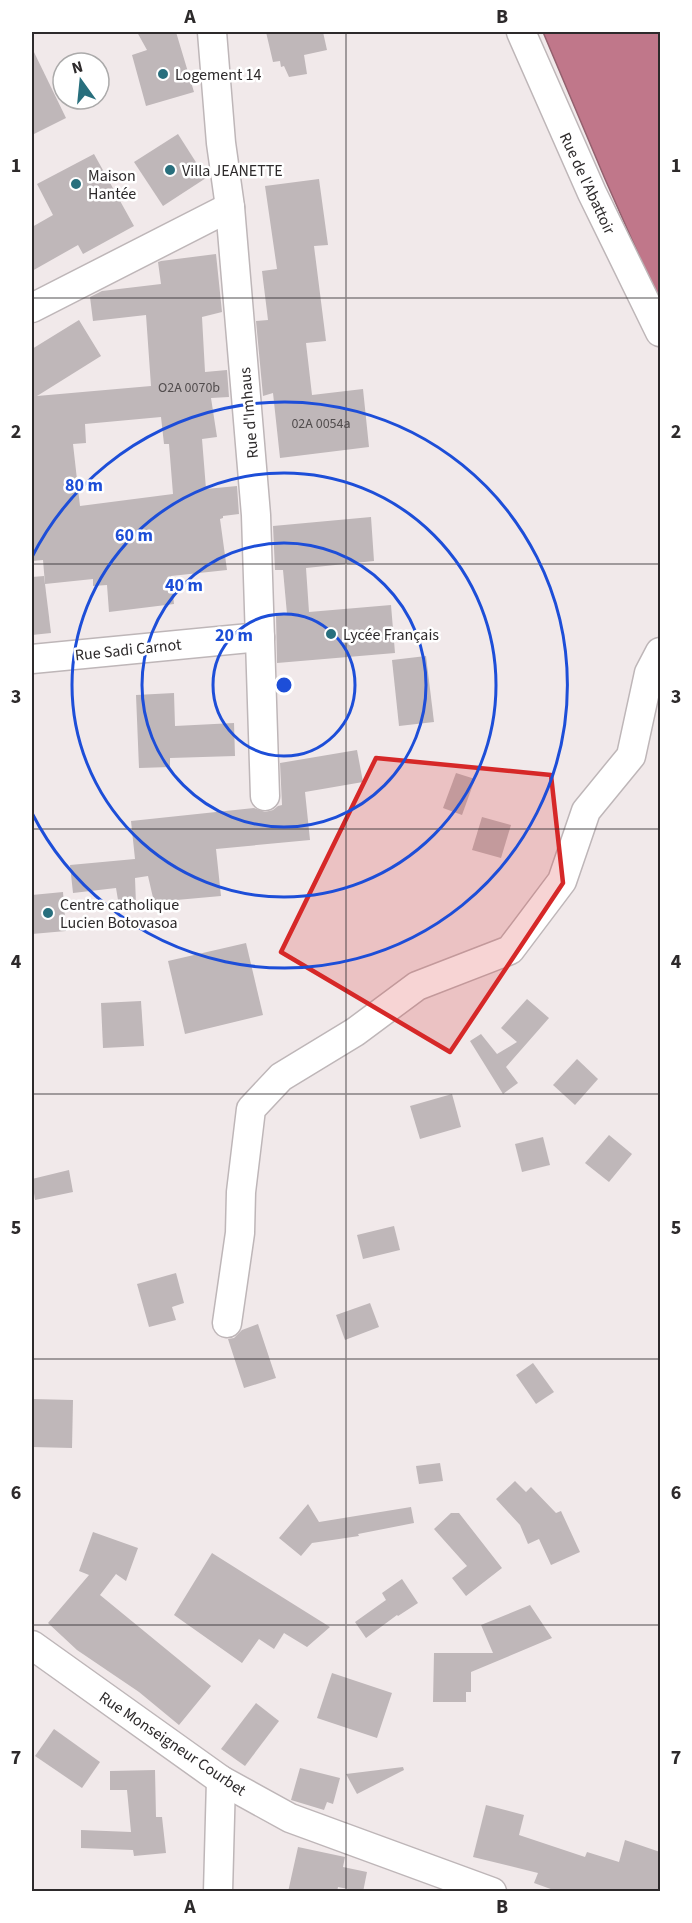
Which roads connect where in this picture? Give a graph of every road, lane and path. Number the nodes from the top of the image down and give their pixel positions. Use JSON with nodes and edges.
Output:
{"nodes":[{"id":1,"x":212,"y":32,"type":"edge"},
{"id":2,"x":521,"y":32,"type":"edge"},
{"id":3,"x":231,"y":207,"type":"junction"},
{"id":4,"x":33,"y":304,"type":"edge"},
{"id":5,"x":660,"y":332,"type":"edge"},
{"id":6,"x":260,"y":637,"type":"junction"},
{"id":7,"x":660,"y":652,"type":"edge"},
{"id":8,"x":32,"y":659,"type":"edge"},
{"id":9,"x":265,"y":796,"type":"dead end"},
{"id":10,"x":227,"y":1323,"type":"dead end"},
{"id":11,"x":32,"y":1645,"type":"edge"},
{"id":12,"x":220,"y":1780,"type":"junction"},
{"id":13,"x":218,"y":1892,"type":"edge"},
{"id":14,"x":492,"y":1892,"type":"edge"}],
"edges":[{"from":1,"to":3,"type":"street","name":"Rue d'Imhaus"},
{"from":2,"to":5,"type":"street","name":"Rue de l'Abattoir"},
{"from":3,"to":4,"type":"street"},
{"from":3,"to":6,"type":"street","name":"Rue d'Imhaus"},
{"from":6,"to":8,"type":"street","name":"Rue Sadi Carnot"},
{"from":6,"to":9,"type":"street","name":"Rue d'Imhaus"},
{"from":7,"to":10,"type":"street"},
{"from":11,"to":12,"type":"street","name":"Rue Monseigneur Courbet"},
{"from":12,"to":13,"type":"street"},
{"from":12,"to":14,"type":"street","name":"Rue Monseigneur Courbet"}]}
